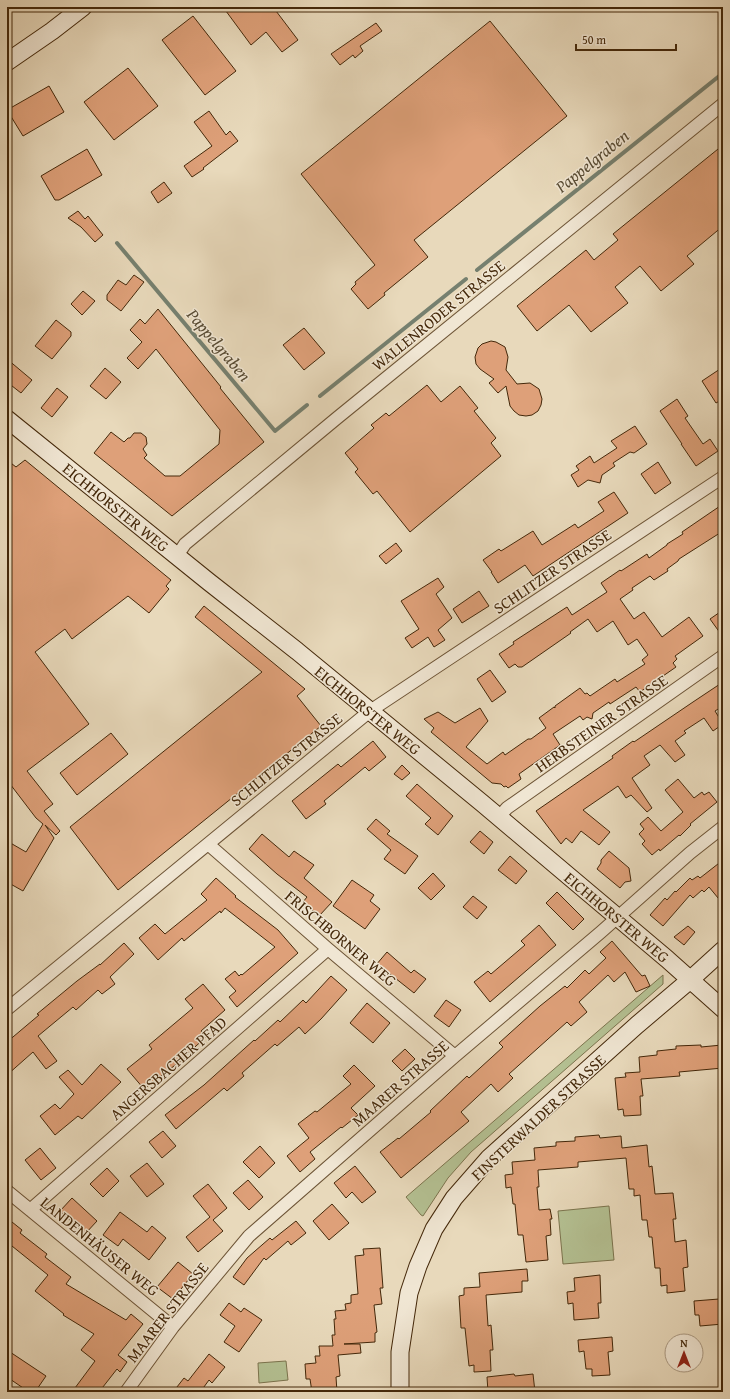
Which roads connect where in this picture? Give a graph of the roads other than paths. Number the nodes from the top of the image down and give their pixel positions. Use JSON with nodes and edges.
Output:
{"nodes":[{"id":1,"x":83,"y":7,"type":"edge"},
{"id":2,"x":7,"y":62,"type":"edge"},
{"id":3,"x":723,"y":104,"type":"edge"},
{"id":4,"x":7,"y":419,"type":"edge"},
{"id":5,"x":723,"y":477,"type":"edge"},
{"id":6,"x":177,"y":556,"type":"junction"},
{"id":7,"x":723,"y":656,"type":"edge"},
{"id":8,"x":370,"y":711,"type":"junction"},
{"id":9,"x":499,"y":817,"type":"junction"},
{"id":10,"x":723,"y":827,"type":"edge"},
{"id":11,"x":208,"y":844,"type":"junction"},
{"id":12,"x":618,"y":917,"type":"junction"},
{"id":13,"x":328,"y":949,"type":"junction"},
{"id":14,"x":723,"y":950,"type":"edge"},
{"id":15,"x":690,"y":980,"type":"junction"},
{"id":16,"x":7,"y":1009,"type":"edge"},
{"id":17,"x":723,"y":1009,"type":"edge"},
{"id":18,"x":456,"y":1056,"type":"junction"},
{"id":19,"x":7,"y":1191,"type":"edge"},
{"id":20,"x":30,"y":1210,"type":"junction"},
{"id":21,"x":174,"y":1327,"type":"junction"},
{"id":22,"x":126,"y":1392,"type":"edge"},
{"id":23,"x":400,"y":1392,"type":"edge"}],
"edges":[{"from":1,"to":2,"type":"main road"},
{"from":3,"to":6,"type":"street","name":"WALLENRODER STRASSE"},
{"from":4,"to":6,"type":"main road","name":"EICHHORSTER WEG"},
{"from":5,"to":8,"type":"street","name":"SCHLITZER STRASSE"},
{"from":6,"to":8,"type":"main road","name":"EICHHORSTER WEG"},
{"from":7,"to":9,"type":"street","name":"HERBSTEINER STRASSE"},
{"from":8,"to":9,"type":"main road","name":"EICHHORSTER WEG"},
{"from":8,"to":11,"type":"street","name":"SCHLITZER STRASSE"},
{"from":9,"to":12,"type":"main road","name":"EICHHORSTER WEG"},
{"from":10,"to":12,"type":"street","name":"MAARER STRASSE"},
{"from":11,"to":13,"type":"street","name":"FRISCHBORNER WEG"},
{"from":11,"to":16,"type":"street","name":"SCHLITZER STRASSE"},
{"from":12,"to":15,"type":"main road","name":"EICHHORSTER WEG"},
{"from":12,"to":18,"type":"street","name":"MAARER STRASSE"},
{"from":13,"to":18,"type":"street","name":"FRISCHBORNER WEG"},
{"from":13,"to":20,"type":"street","name":"ANGERSBACHER PFAD"},
{"from":14,"to":15,"type":"main road","name":"FINSTERWALDER STRASSE"},
{"from":15,"to":17,"type":"main road","name":"EICHHORSTER WEG"},
{"from":15,"to":23,"type":"main road","name":"FINSTERWALDER STRASSE"},
{"from":18,"to":21,"type":"street","name":"MAARER STRASSE"},
{"from":19,"to":20,"type":"street","name":"LANDENHÄUSER WEG"},
{"from":20,"to":21,"type":"street","name":"LANDENHÄUSER WEG"},
{"from":21,"to":22,"type":"street","name":"MAARER STRASSE"}]}
